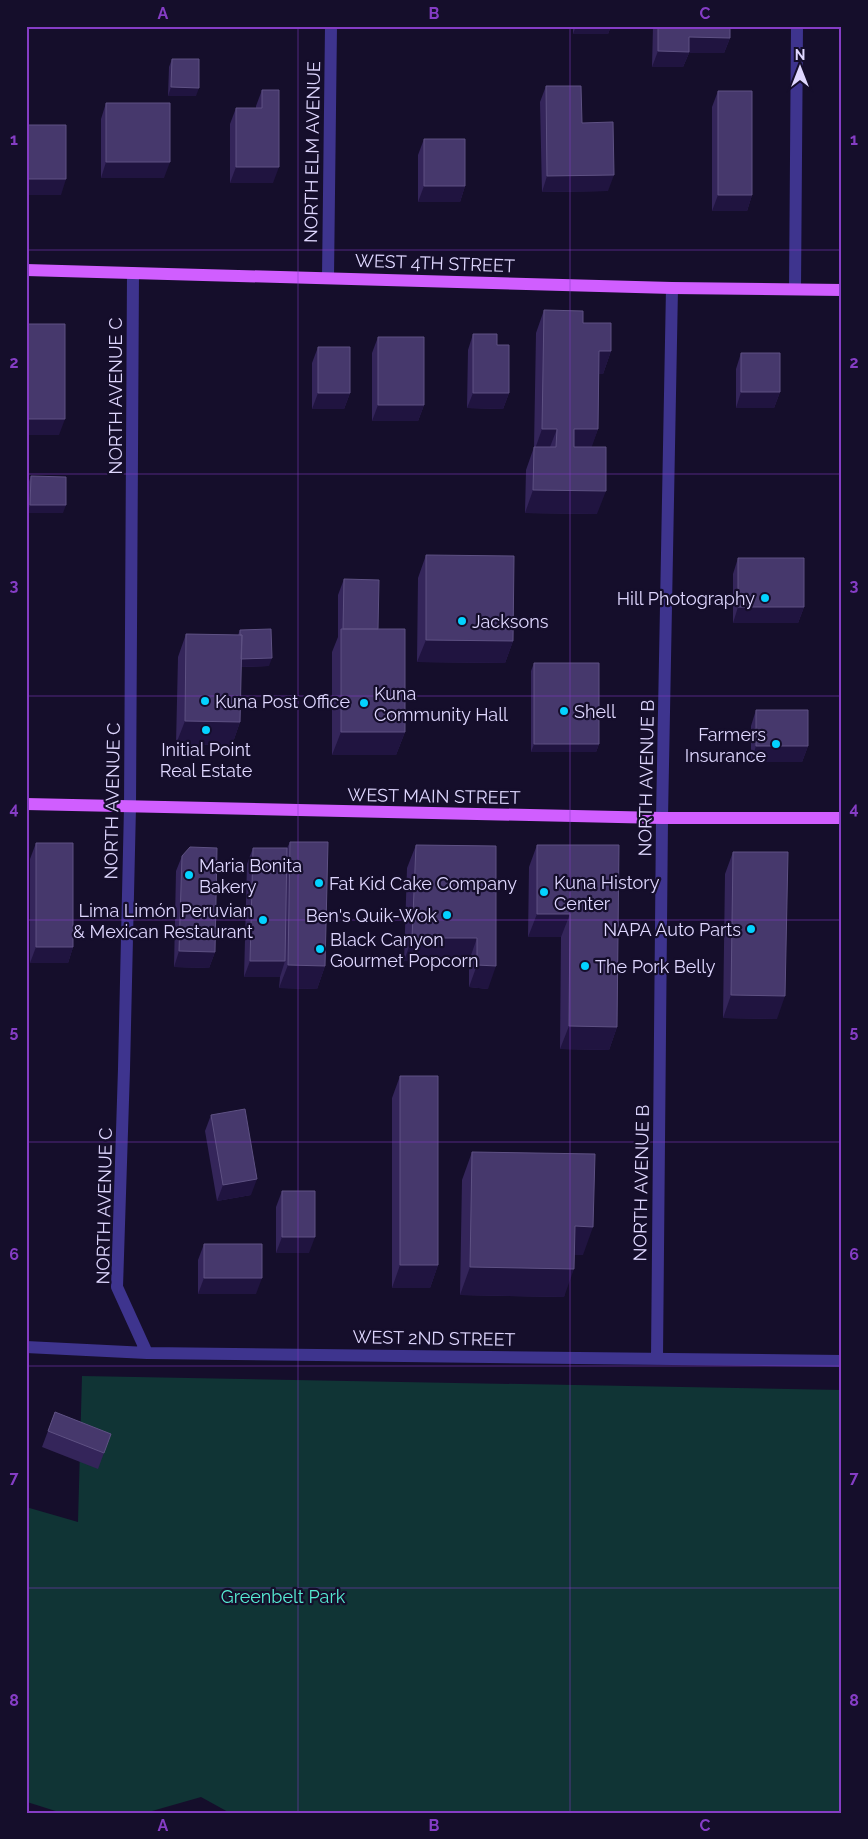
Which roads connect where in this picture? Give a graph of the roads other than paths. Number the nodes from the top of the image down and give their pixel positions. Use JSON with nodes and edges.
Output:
{"nodes":[{"id":1,"x":331,"y":26,"type":"edge"},
{"id":2,"x":797,"y":26,"type":"edge"},
{"id":3,"x":26,"y":270,"type":"edge"},
{"id":4,"x":134,"y":273,"type":"junction"},
{"id":5,"x":328,"y":278,"type":"junction"},
{"id":6,"x":672,"y":288,"type":"junction"},
{"id":7,"x":795,"y":289,"type":"junction"},
{"id":8,"x":842,"y":290,"type":"edge"},
{"id":9,"x":26,"y":804,"type":"edge"},
{"id":10,"x":130,"y":807,"type":"junction"},
{"id":11,"x":662,"y":818,"type":"junction"},
{"id":12,"x":842,"y":818,"type":"edge"},
{"id":13,"x":26,"y":1347,"type":"edge"},
{"id":14,"x":147,"y":1353,"type":"junction"},
{"id":15,"x":657,"y":1358,"type":"junction"},
{"id":16,"x":842,"y":1361,"type":"edge"}],
"edges":[{"from":1,"to":5,"type":"street","name":"NORTH ELM AVENUE"},
{"from":2,"to":7,"type":"street"},
{"from":3,"to":4,"type":"main road","name":"WEST 4TH STREET"},
{"from":4,"to":5,"type":"main road","name":"WEST 4TH STREET"},
{"from":4,"to":10,"type":"street","name":"NORTH AVENUE C"},
{"from":5,"to":6,"type":"main road","name":"WEST 4TH STREET"},
{"from":6,"to":7,"type":"main road","name":"WEST 4TH STREET"},
{"from":6,"to":11,"type":"street","name":"NORTH AVENUE B"},
{"from":7,"to":8,"type":"main road","name":"WEST 4TH STREET"},
{"from":9,"to":10,"type":"main road","name":"WEST MAIN STREET"},
{"from":10,"to":11,"type":"main road","name":"WEST MAIN STREET"},
{"from":10,"to":14,"type":"street","name":"NORTH AVENUE C"},
{"from":11,"to":12,"type":"main road","name":"WEST MAIN STREET"},
{"from":11,"to":15,"type":"street","name":"NORTH AVENUE B"},
{"from":13,"to":14,"type":"street","name":"WEST 2ND STREET"},
{"from":14,"to":15,"type":"street","name":"WEST 2ND STREET"},
{"from":15,"to":16,"type":"street","name":"WEST 2ND STREET"}]}
